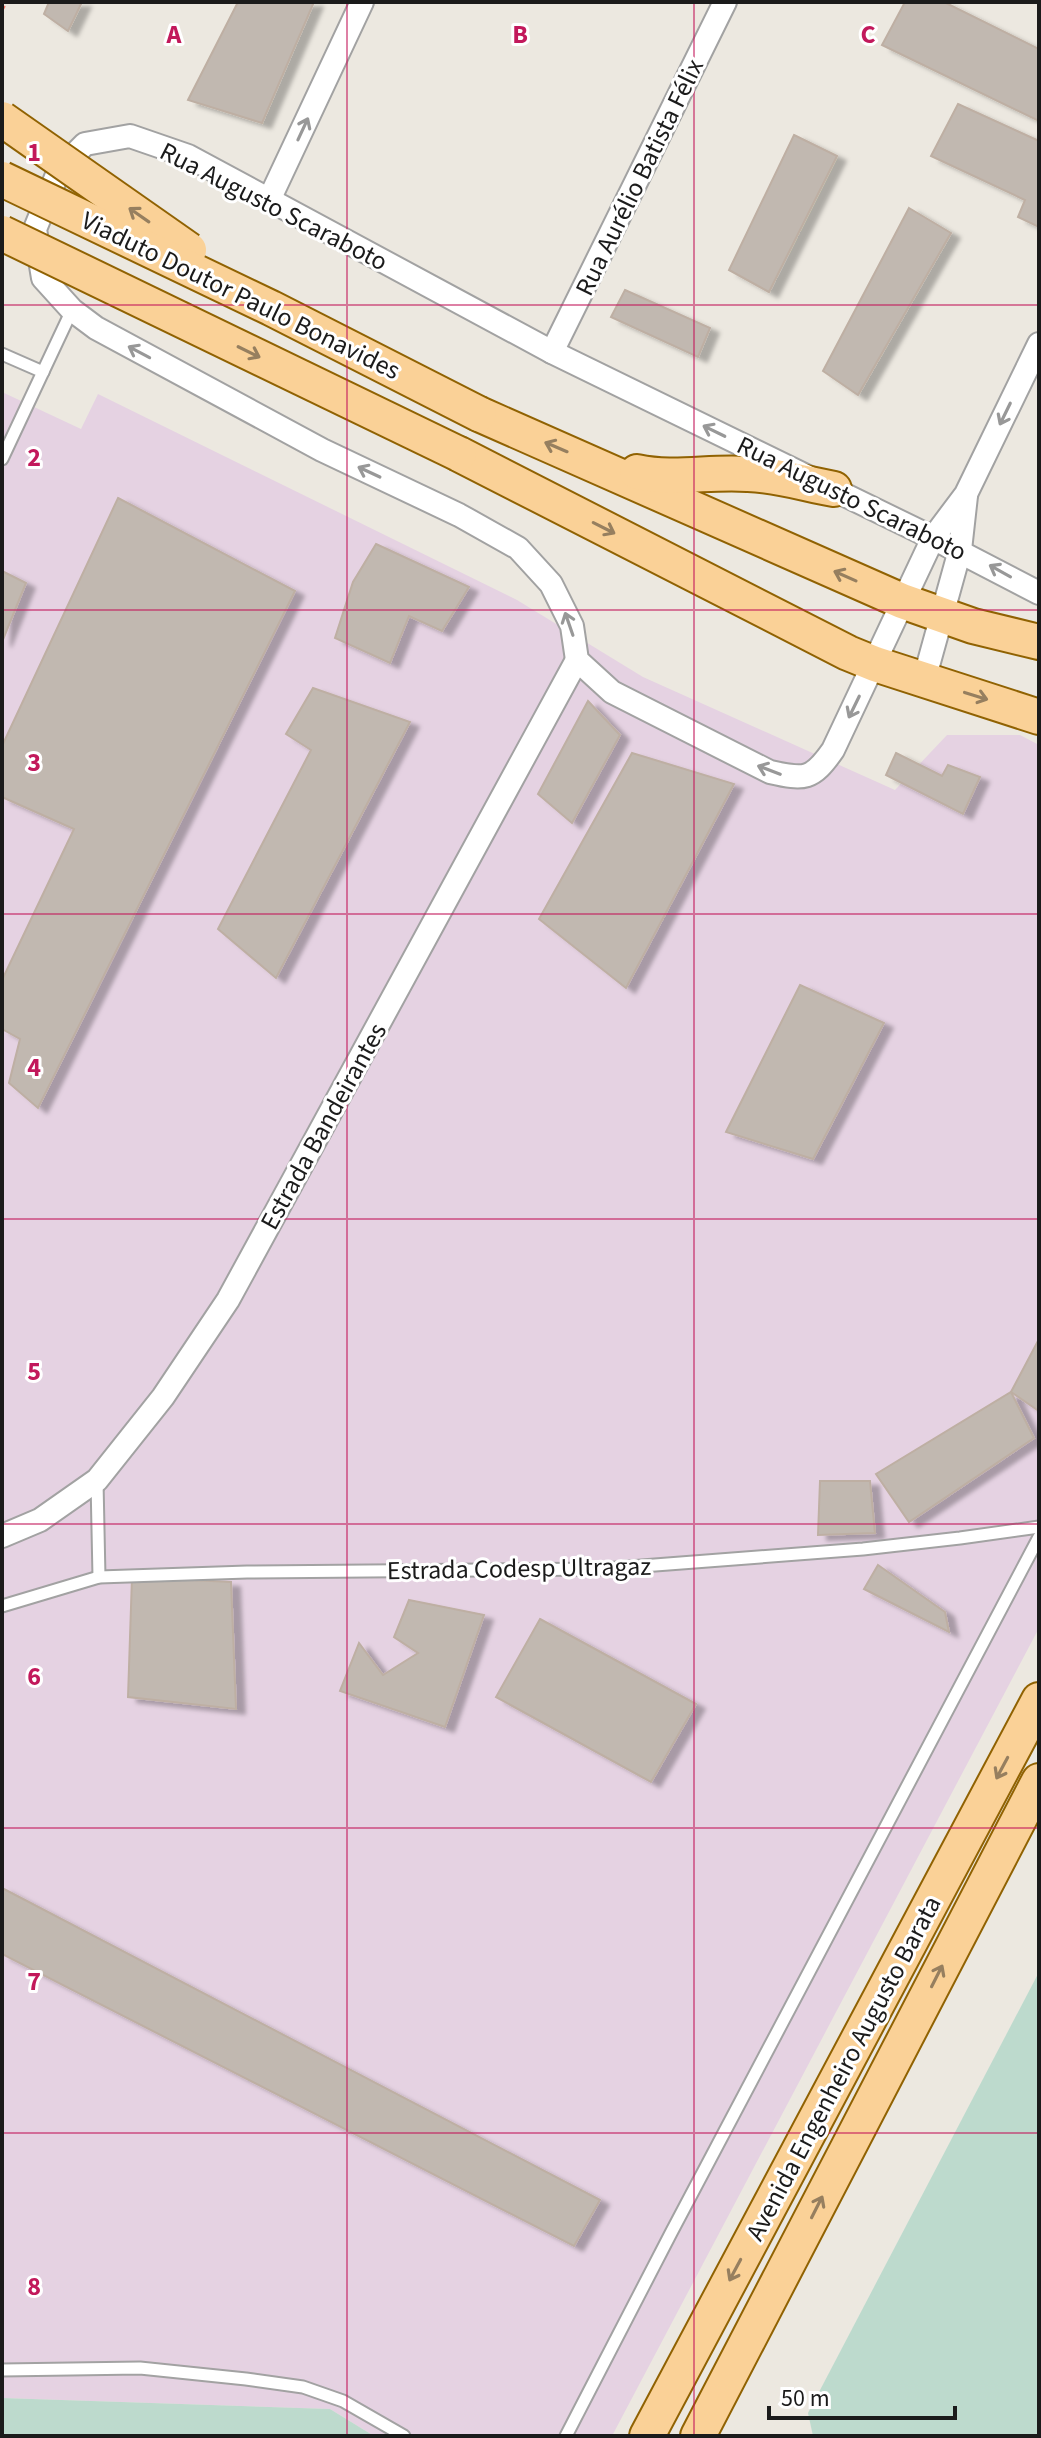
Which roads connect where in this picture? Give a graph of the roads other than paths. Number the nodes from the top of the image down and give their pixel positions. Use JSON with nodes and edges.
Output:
{"nodes":[{"id":1,"x":362,"y":2,"type":"edge"},
{"id":2,"x":725,"y":2,"type":"edge"},
{"id":3,"x":2,"y":119,"type":"edge"},
{"id":4,"x":2,"y":179,"type":"edge"},
{"id":5,"x":269,"y":200,"type":"junction"},
{"id":6,"x":2,"y":233,"type":"edge"},
{"id":7,"x":2,"y":242,"type":"edge"},
{"id":8,"x":54,"y":258,"type":"junction"},
{"id":9,"x":271,"y":308,"type":"junction"},
{"id":10,"x":72,"y":310,"type":"junction"},
{"id":11,"x":1039,"y":344,"type":"edge"},
{"id":12,"x":552,"y":352,"type":"junction"},
{"id":13,"x":2,"y":354,"type":"edge"},
{"id":14,"x":43,"y":372,"type":"junction"},
{"id":15,"x":2,"y":459,"type":"edge"},
{"id":16,"x":597,"y":465,"type":"junction"},
{"id":17,"x":834,"y":489,"type":"junction"},
{"id":18,"x":966,"y":494,"type":"junction"},
{"id":19,"x":933,"y":538,"type":"junction"},
{"id":20,"x":960,"y":550,"type":"junction"},
{"id":21,"x":1039,"y":593,"type":"edge"},
{"id":22,"x":902,"y":601,"type":"junction"},
{"id":23,"x":943,"y":616,"type":"junction"},
{"id":24,"x":1039,"y":642,"type":"edge"},
{"id":25,"x":577,"y":660,"type":"junction"},
{"id":26,"x":875,"y":664,"type":"junction"},
{"id":27,"x":924,"y":680,"type":"junction"},
{"id":28,"x":1039,"y":717,"type":"edge"},
{"id":29,"x":97,"y":1480,"type":"junction"},
{"id":30,"x":1039,"y":1527,"type":"edge"},
{"id":31,"x":2,"y":1536,"type":"edge"},
{"id":32,"x":1039,"y":1537,"type":"edge"},
{"id":33,"x":99,"y":1577,"type":"junction"},
{"id":34,"x":2,"y":1606,"type":"edge"},
{"id":35,"x":1039,"y":1700,"type":"edge"},
{"id":36,"x":1039,"y":1781,"type":"edge"},
{"id":37,"x":2,"y":2370,"type":"edge"},
{"id":38,"x":404,"y":2436,"type":"edge"},
{"id":39,"x":566,"y":2436,"type":"edge"},
{"id":40,"x":647,"y":2436,"type":"edge"},
{"id":41,"x":698,"y":2436,"type":"edge"}],
"edges":[{"from":5,"to":1,"type":"street","one_way":true},
{"from":2,"to":12,"type":"street","name":"Rua Aurélio Batista Félix"},
{"from":9,"to":3,"type":"main road","one_way":true,"bridge":true},
{"from":4,"to":9,"type":"main road","name":"Viaduto Doutor Paulo Bonavides","bridge":true},
{"from":5,"to":10,"type":"street","name":"Rua Augusto Scaraboto"},
{"from":5,"to":12,"type":"street","name":"Rua Augusto Scaraboto"},
{"from":6,"to":8,"type":"main road","bridge":true},
{"from":7,"to":8,"type":"main road","bridge":true},
{"from":8,"to":26,"type":"main road","one_way":true,"bridge":true},
{"from":16,"to":9,"type":"main road","name":"Viaduto Doutor Paulo Bonavides","one_way":true,"bridge":true},
{"from":10,"to":14,"type":"lane"},
{"from":25,"to":10,"type":"street","name":"Rua Augusto Scaraboto","one_way":true},
{"from":11,"to":18,"type":"street","one_way":true},
{"from":17,"to":12,"type":"street","name":"Rua Augusto Scaraboto","one_way":true},
{"from":13,"to":14,"type":"lane"},
{"from":14,"to":15,"type":"lane"},
{"from":16,"to":17,"type":"main road"},
{"from":22,"to":16,"type":"main road","one_way":true},
{"from":17,"to":19,"type":"street","name":"Rua Augusto Scaraboto"},
{"from":18,"to":19,"type":"street"},
{"from":18,"to":20,"type":"street"},
{"from":19,"to":20,"type":"street","name":"Rua Augusto Scaraboto"},
{"from":19,"to":22,"type":"street"},
{"from":21,"to":20,"type":"street","name":"Rua Augusto Scaraboto","one_way":true},
{"from":20,"to":23,"type":"street"},
{"from":22,"to":23,"type":"main road"},
{"from":22,"to":26,"type":"street"},
{"from":23,"to":24,"type":"main road"},
{"from":23,"to":27,"type":"street"},
{"from":26,"to":25,"type":"street","one_way":true},
{"from":25,"to":29,"type":"street","name":"Estrada Bandeirantes"},
{"from":26,"to":27,"type":"main road"},
{"from":27,"to":28,"type":"main road","one_way":true},
{"from":29,"to":31,"type":"street","name":"Estrada Bandeirantes"},
{"from":29,"to":33,"type":"lane"},
{"from":30,"to":33,"type":"lane","name":"Estrada Codesp Ultragaz"},
{"from":32,"to":39,"type":"lane"},
{"from":33,"to":34,"type":"lane","name":"Estrada Codesp Ultragaz"},
{"from":35,"to":40,"type":"main road","name":"Avenida Engenheiro Augusto Barata","one_way":true},
{"from":41,"to":36,"type":"main road","name":"Avenida Engenheiro Augusto Barata","one_way":true},
{"from":37,"to":38,"type":"lane"}]}
